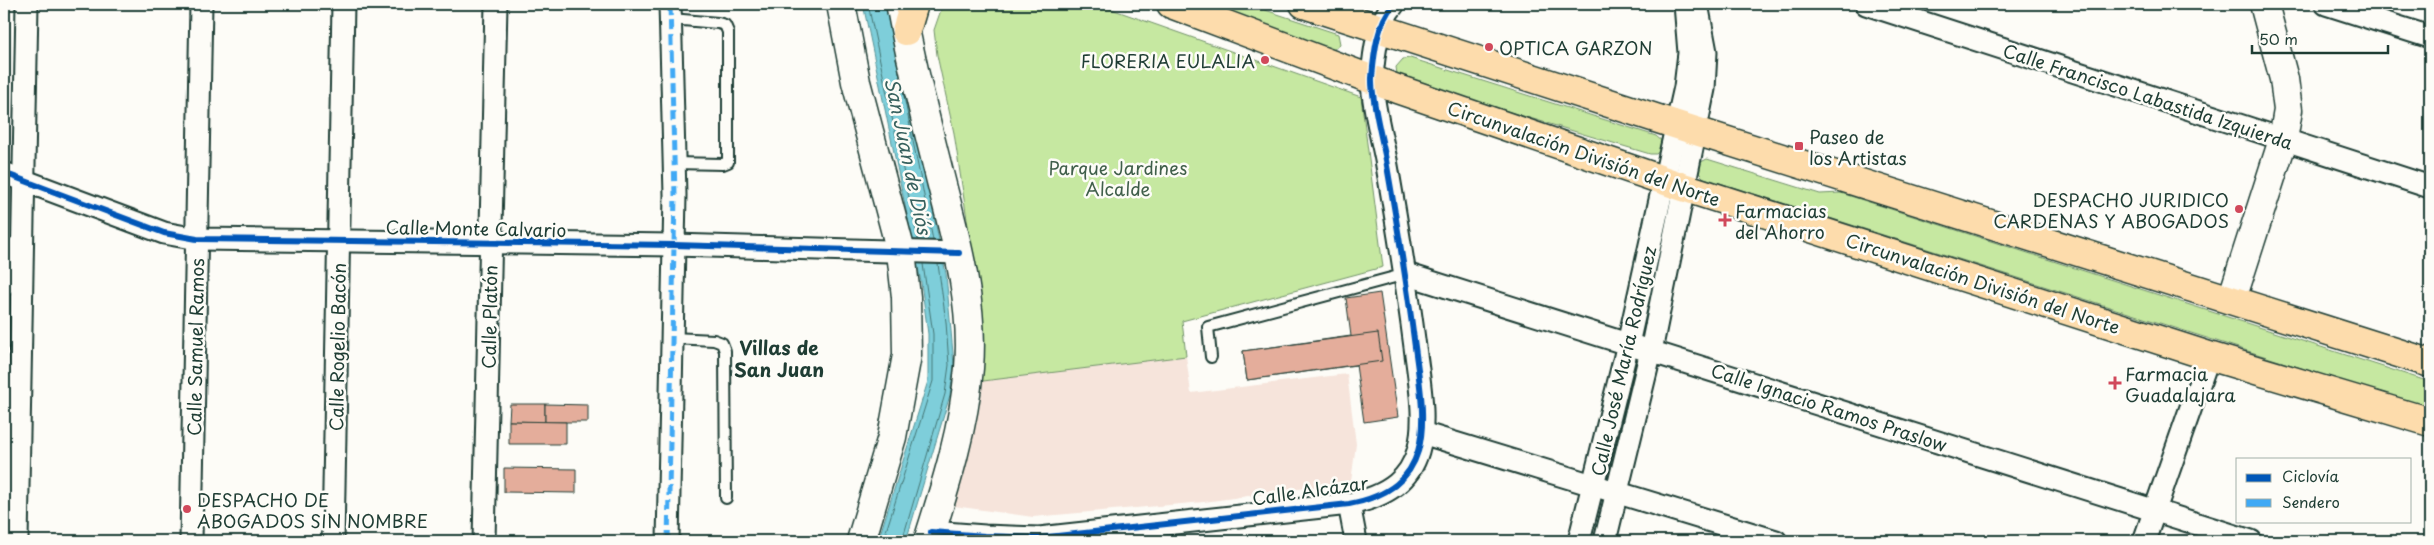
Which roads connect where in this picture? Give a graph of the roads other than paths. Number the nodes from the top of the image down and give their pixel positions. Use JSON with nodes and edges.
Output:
{"nodes":[{"id":1,"x":27,"y":4,"type":"edge"},
{"id":2,"x":201,"y":4,"type":"edge"},
{"id":3,"x":343,"y":4,"type":"edge"},
{"id":4,"x":496,"y":4,"type":"edge"},
{"id":5,"x":841,"y":4,"type":"edge"},
{"id":6,"x":901,"y":4,"type":"edge"},
{"id":7,"x":914,"y":4,"type":"edge"},
{"id":8,"x":1171,"y":4,"type":"edge"},
{"id":9,"x":1304,"y":4,"type":"edge"},
{"id":10,"x":1394,"y":4,"type":"edge"},
{"id":11,"x":1684,"y":4,"type":"edge"},
{"id":12,"x":1697,"y":4,"type":"edge"},
{"id":13,"x":1866,"y":4,"type":"edge"},
{"id":14,"x":2326,"y":4,"type":"edge"},
{"id":15,"x":2263,"y":5,"type":"edge"},
{"id":16,"x":671,"y":11,"type":"edge"},
{"id":17,"x":1379,"y":28,"type":"junction"},
{"id":18,"x":906,"y":31,"type":"junction"},
{"id":19,"x":2430,"y":36,"type":"edge"},
{"id":20,"x":1372,"y":80,"type":"junction"},
{"id":21,"x":1686,"y":128,"type":"junction"},
{"id":22,"x":2283,"y":140,"type":"junction"},
{"id":23,"x":673,"y":163,"type":"junction"},
{"id":24,"x":14,"y":176,"type":"edge"},
{"id":25,"x":1674,"y":183,"type":"junction"},
{"id":26,"x":2430,"y":187,"type":"edge"},
{"id":27,"x":23,"y":229,"type":"junction"},
{"id":28,"x":197,"y":239,"type":"junction"},
{"id":29,"x":339,"y":241,"type":"junction"},
{"id":30,"x":491,"y":243,"type":"junction"},
{"id":31,"x":674,"y":245,"type":"junction"},
{"id":32,"x":905,"y":252,"type":"junction"},
{"id":33,"x":955,"y":253,"type":"junction"},
{"id":34,"x":1406,"y":274,"type":"junction"},
{"id":35,"x":4,"y":284,"type":"edge"},
{"id":36,"x":2232,"y":299,"type":"junction"},
{"id":37,"x":672,"y":338,"type":"junction"},
{"id":38,"x":1628,"y":344,"type":"junction"},
{"id":39,"x":1651,"y":351,"type":"junction"},
{"id":40,"x":2209,"y":356,"type":"junction"},
{"id":41,"x":1211,"y":357,"type":"dead end"},
{"id":42,"x":2430,"y":363,"type":"edge"},
{"id":43,"x":2430,"y":422,"type":"edge"},
{"id":44,"x":1422,"y":433,"type":"junction"},
{"id":45,"x":1593,"y":484,"type":"junction"},
{"id":46,"x":1617,"y":491,"type":"junction"},
{"id":47,"x":726,"y":498,"type":"dead end"},
{"id":48,"x":1349,"y":504,"type":"junction"},
{"id":49,"x":2155,"y":510,"type":"junction"},
{"id":50,"x":930,"y":536,"type":"edge"},
{"id":51,"x":1091,"y":536,"type":"edge"},
{"id":52,"x":18,"y":541,"type":"edge"},
{"id":53,"x":191,"y":541,"type":"edge"},
{"id":54,"x":333,"y":541,"type":"edge"},
{"id":55,"x":484,"y":541,"type":"edge"},
{"id":56,"x":668,"y":541,"type":"edge"},
{"id":57,"x":861,"y":541,"type":"edge"},
{"id":58,"x":1356,"y":541,"type":"edge"},
{"id":59,"x":1579,"y":541,"type":"edge"},
{"id":60,"x":1605,"y":541,"type":"edge"},
{"id":61,"x":1776,"y":541,"type":"edge"},
{"id":62,"x":2144,"y":541,"type":"edge"},
{"id":63,"x":2251,"y":541,"type":"edge"}],
"edges":[{"from":1,"to":24,"type":"street"},
{"from":2,"to":28,"type":"street","name":"Calle Samuel Ramos"},
{"from":3,"to":29,"type":"street","name":"Calle Rogelio Bacón"},
{"from":4,"to":30,"type":"street","name":"Calle Platón"},
{"from":5,"to":32,"type":"street"},
{"from":6,"to":18,"type":"street"},
{"from":7,"to":18,"type":"main road"},
{"from":8,"to":20,"type":"main road","name":"Circunvalación División del Norte"},
{"from":9,"to":17,"type":"main road"},
{"from":10,"to":17,"type":"street"},
{"from":11,"to":21,"type":"street"},
{"from":12,"to":21,"type":"street"},
{"from":13,"to":22,"type":"street","name":"Calle Francisco Labastida Izquierda"},
{"from":14,"to":19,"type":"street"},
{"from":15,"to":22,"type":"street"},
{"from":16,"to":23,"type":"street"},
{"from":16,"to":23,"type":"lane"},
{"from":17,"to":20,"type":"street","name":"Calle Alcázar"},
{"from":17,"to":21,"type":"main road"},
{"from":18,"to":33,"type":"street"},
{"from":20,"to":25,"type":"main road","name":"Circunvalación División del Norte"},
{"from":20,"to":34,"type":"street","name":"Calle Alcázar"},
{"from":21,"to":25,"type":"street"},
{"from":21,"to":36,"type":"main road"},
{"from":22,"to":26,"type":"street","name":"Calle Francisco Labastida Izquierda"},
{"from":22,"to":36,"type":"street"},
{"from":23,"to":31,"type":"street"},
{"from":24,"to":27,"type":"street"},
{"from":24,"to":28,"type":"street","name":"Calle Monte Calvario"},
{"from":25,"to":38,"type":"street","name":"Calle José María Rodríguez"},
{"from":25,"to":39,"type":"street","name":"Calle José María Rodríguez"},
{"from":25,"to":40,"type":"main road","name":"Circunvalación División del Norte"},
{"from":27,"to":35,"type":"street"},
{"from":27,"to":52,"type":"street"},
{"from":28,"to":29,"type":"street","name":"Calle Monte Calvario"},
{"from":28,"to":53,"type":"street","name":"Calle Samuel Ramos"},
{"from":29,"to":30,"type":"street","name":"Calle Monte Calvario"},
{"from":29,"to":54,"type":"street","name":"Calle Rogelio Bacón"},
{"from":30,"to":31,"type":"street","name":"Calle Monte Calvario"},
{"from":30,"to":55,"type":"street","name":"Calle Platón"},
{"from":31,"to":32,"type":"street","name":"Calle Monte Calvario"},
{"from":31,"to":37,"type":"street"},
{"from":32,"to":33,"type":"street","name":"Calle Monte Calvario"},
{"from":32,"to":57,"type":"street"},
{"from":33,"to":50,"type":"street"},
{"from":34,"to":38,"type":"street","name":"Calle Ignacio Ramos Praslow"},
{"from":34,"to":41,"type":"lane"},
{"from":34,"to":44,"type":"street","name":"Calle Alcázar"},
{"from":36,"to":42,"type":"main road"},
{"from":37,"to":47,"type":"lane"},
{"from":37,"to":56,"type":"street"},
{"from":38,"to":39,"type":"street","name":"Calle Ignacio Ramos Praslow"},
{"from":38,"to":45,"type":"street","name":"Calle José María Rodríguez"},
{"from":39,"to":46,"type":"street","name":"Calle José María Rodríguez"},
{"from":39,"to":49,"type":"street","name":"Calle Ignacio Ramos Praslow"},
{"from":40,"to":43,"type":"main road","name":"Circunvalación División del Norte"},
{"from":40,"to":49,"type":"street"},
{"from":44,"to":45,"type":"street"},
{"from":44,"to":48,"type":"street","name":"Calle Alcázar"},
{"from":45,"to":46,"type":"street"},
{"from":45,"to":59,"type":"street","name":"Calle José María Rodríguez"},
{"from":46,"to":60,"type":"street","name":"Calle José María Rodríguez"},
{"from":46,"to":61,"type":"street"},
{"from":48,"to":51,"type":"street","name":"Calle Alcázar"},
{"from":48,"to":58,"type":"street"},
{"from":49,"to":62,"type":"street"},
{"from":49,"to":63,"type":"street","name":"Calle Ignacio Ramos Praslow"},
{"from":50,"to":51,"type":"street","name":"Calle Alcázar"}]}
